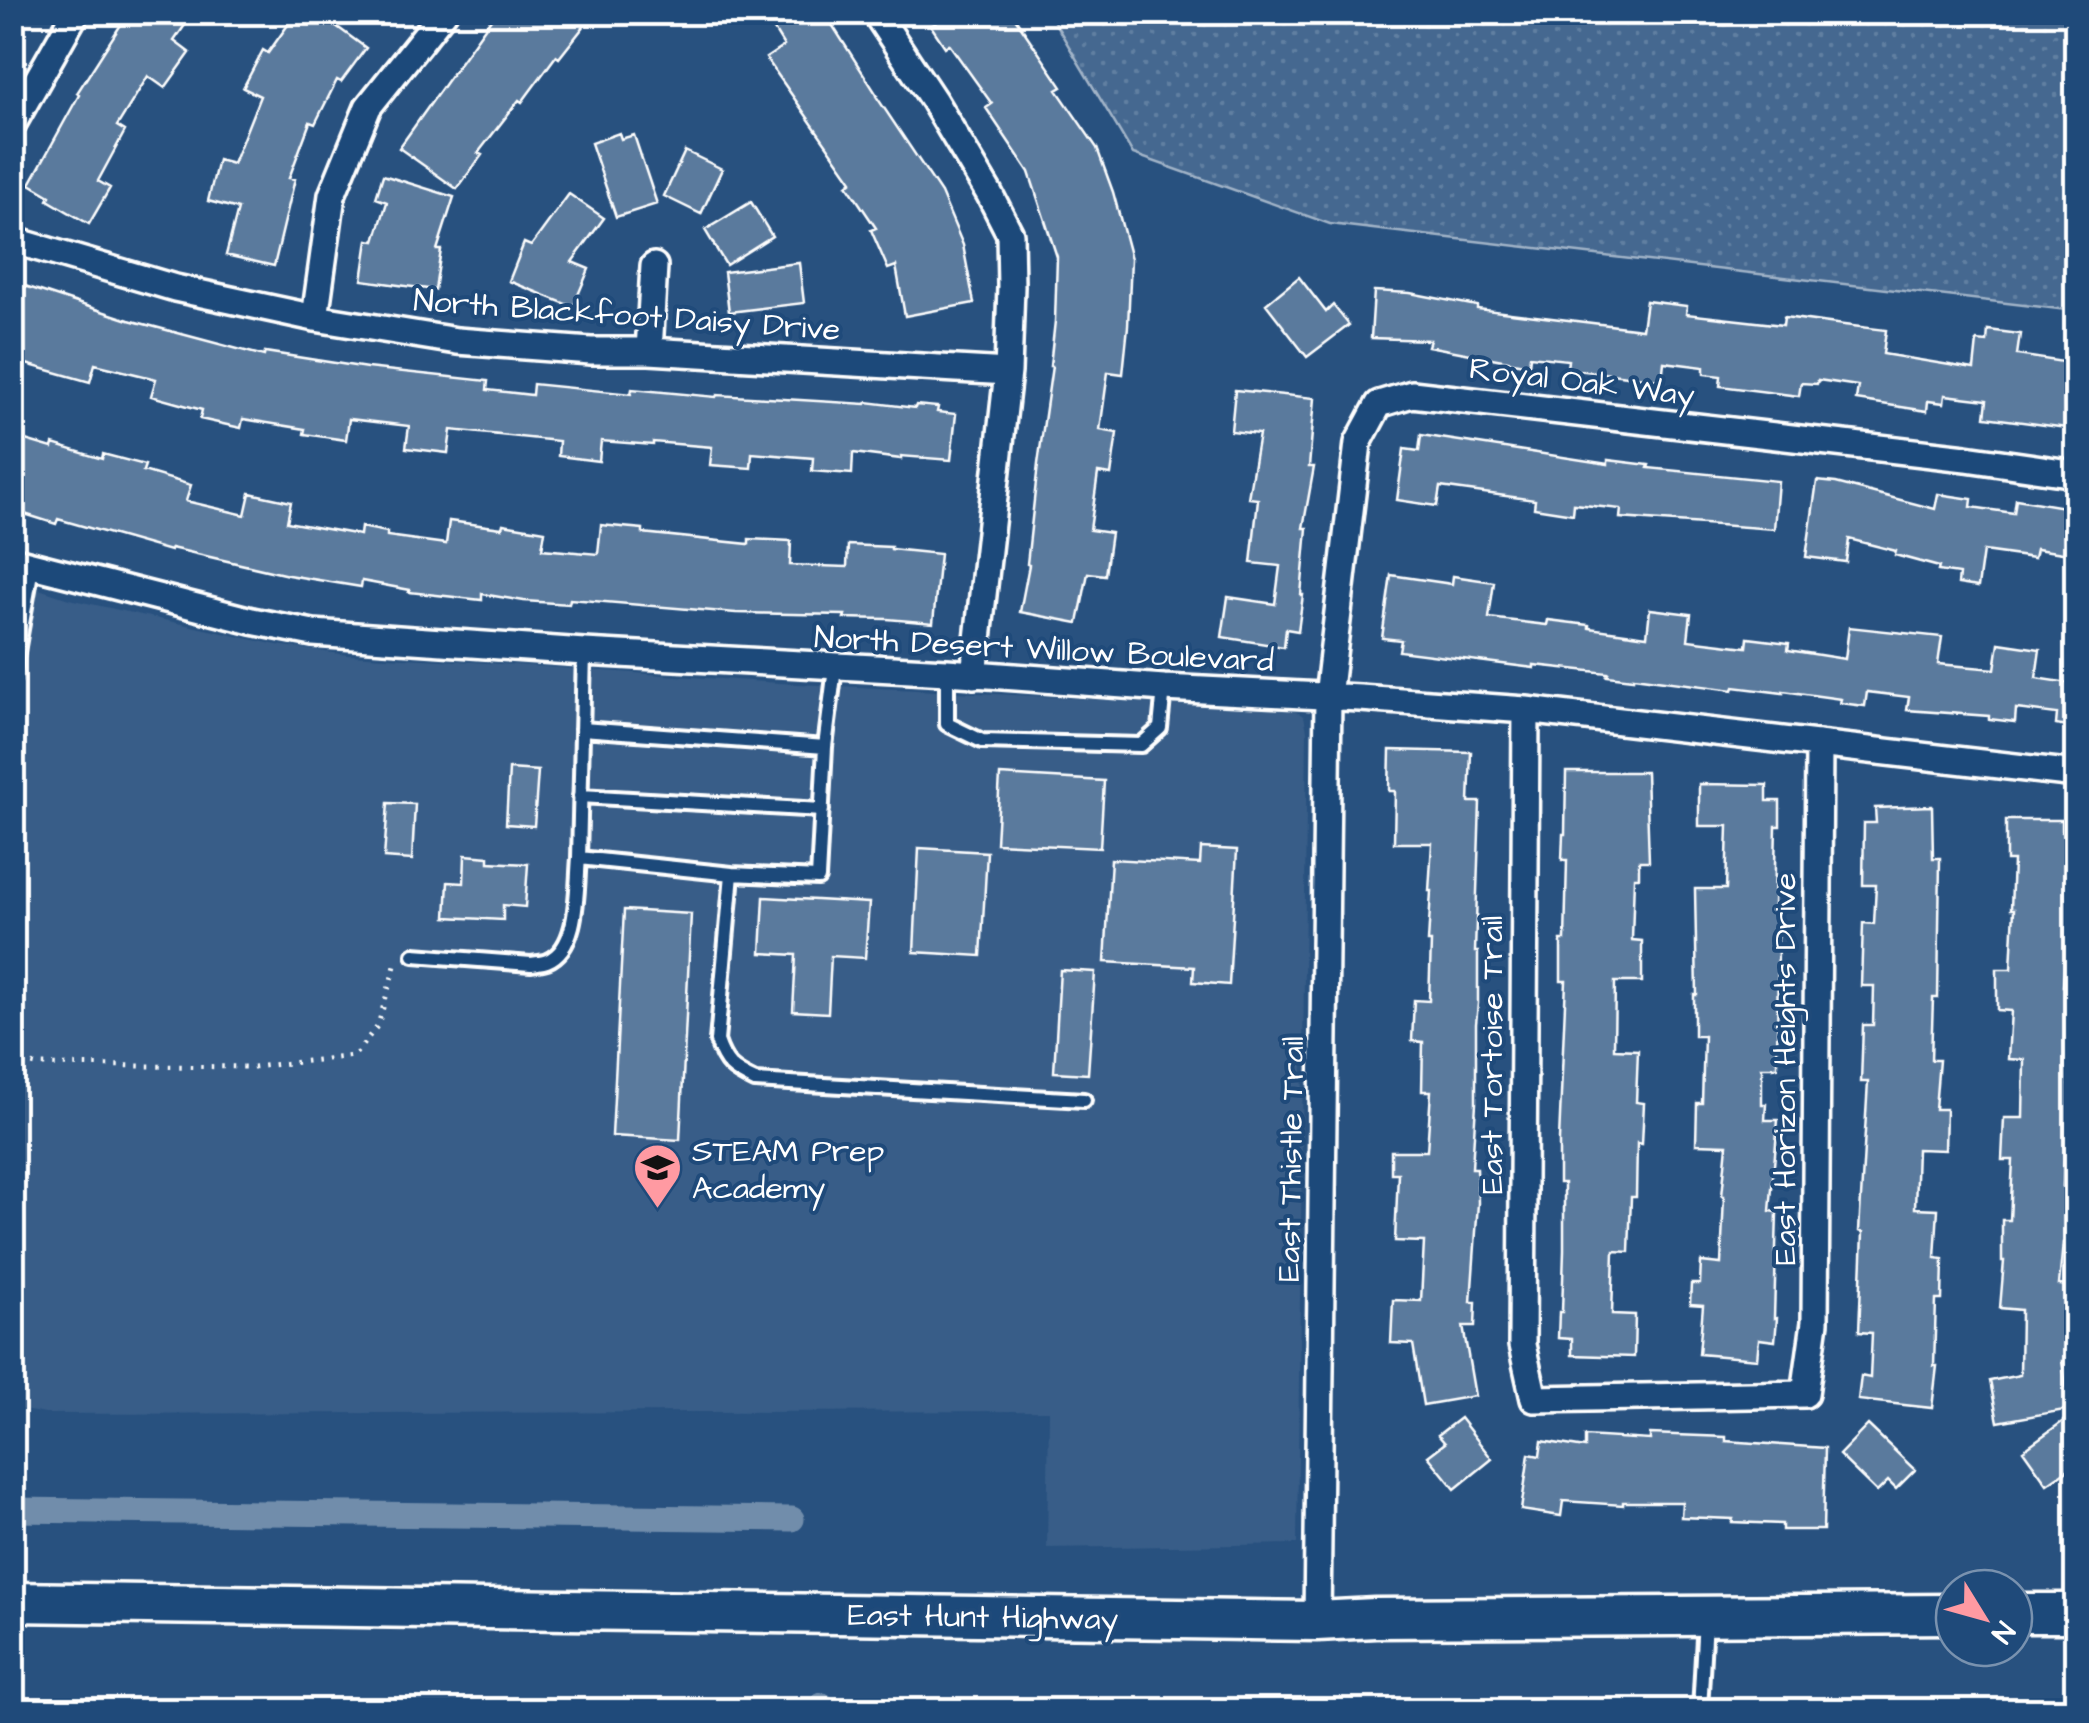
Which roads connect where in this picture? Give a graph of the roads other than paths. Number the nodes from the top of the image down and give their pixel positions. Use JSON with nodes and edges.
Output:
{"nodes":[{"id":1,"x":76,"y":12,"type":"edge"},
{"id":2,"x":444,"y":12,"type":"edge"},
{"id":3,"x":875,"y":12,"type":"edge"},
{"id":4,"x":12,"y":125,"type":"edge"},
{"id":5,"x":12,"y":240,"type":"edge"},
{"id":6,"x":654,"y":266,"type":"dead end"},
{"id":7,"x":315,"y":318,"type":"junction"},
{"id":8,"x":649,"y":351,"type":"junction"},
{"id":9,"x":1008,"y":372,"type":"junction"},
{"id":10,"x":2076,"y":474,"type":"edge"},
{"id":11,"x":22,"y":564,"type":"edge"},
{"id":12,"x":584,"y":652,"type":"junction"},
{"id":13,"x":834,"y":668,"type":"junction"},
{"id":14,"x":947,"y":672,"type":"junction"},
{"id":15,"x":974,"y":674,"type":"junction"},
{"id":16,"x":12,"y":680,"type":"edge"},
{"id":17,"x":1164,"y":688,"type":"junction"},
{"id":18,"x":1328,"y":697,"type":"junction"},
{"id":19,"x":1526,"y":710,"type":"junction"},
{"id":20,"x":582,"y":729,"type":"junction"},
{"id":21,"x":1819,"y":744,"type":"junction"},
{"id":22,"x":825,"y":746,"type":"junction"},
{"id":23,"x":2076,"y":774,"type":"edge"},
{"id":24,"x":580,"y":796,"type":"junction"},
{"id":25,"x":822,"y":810,"type":"junction"},
{"id":26,"x":579,"y":858,"type":"junction"},
{"id":27,"x":732,"y":874,"type":"junction"},
{"id":28,"x":414,"y":955,"type":"road end"},
{"id":29,"x":1084,"y":1100,"type":"dead end"},
{"id":30,"x":1805,"y":1394,"type":"joint"},
{"id":31,"x":12,"y":1602,"type":"edge"},
{"id":32,"x":2076,"y":1613,"type":"edge"},
{"id":33,"x":1934,"y":1614,"type":"edge"},
{"id":34,"x":2034,"y":1614,"type":"edge"},
{"id":35,"x":1705,"y":1617,"type":"junction"},
{"id":36,"x":1317,"y":1621,"type":"junction"},
{"id":37,"x":1700,"y":1710,"type":"edge"}],
"edges":[{"from":1,"to":4,"type":"street"},
{"from":2,"to":7,"type":"street"},
{"from":3,"to":9,"type":"street"},
{"from":5,"to":7,"type":"street","name":"North Blackfoot Daisy Drive"},
{"from":6,"to":8,"type":"street"},
{"from":7,"to":8,"type":"street","name":"North Blackfoot Daisy Drive"},
{"from":8,"to":9,"type":"street","name":"North Blackfoot Daisy Drive"},
{"from":9,"to":15,"type":"street"},
{"from":10,"to":18,"type":"street","name":"Royal Oak Way"},
{"from":11,"to":12,"type":"street","name":"North Desert Willow Boulevard"},
{"from":11,"to":16,"type":"lane"},
{"from":12,"to":13,"type":"street","name":"North Desert Willow Boulevard"},
{"from":12,"to":20,"type":"lane"},
{"from":13,"to":14,"type":"street","name":"North Desert Willow Boulevard"},
{"from":13,"to":22,"type":"lane"},
{"from":14,"to":15,"type":"street","name":"North Desert Willow Boulevard"},
{"from":14,"to":17,"type":"lane"},
{"from":15,"to":17,"type":"street","name":"North Desert Willow Boulevard"},
{"from":17,"to":18,"type":"street","name":"North Desert Willow Boulevard"},
{"from":18,"to":19,"type":"street","name":"North Desert Willow Boulevard"},
{"from":18,"to":36,"type":"street","name":"East Thistle Trail"},
{"from":19,"to":21,"type":"street","name":"North Desert Willow Boulevard"},
{"from":19,"to":30,"type":"street","name":"East Tortoise Trail"},
{"from":20,"to":22,"type":"lane"},
{"from":20,"to":24,"type":"lane"},
{"from":21,"to":23,"type":"street","name":"North Desert Willow Boulevard"},
{"from":21,"to":30,"type":"street","name":"East Horizon Heights Drive"},
{"from":22,"to":25,"type":"lane"},
{"from":24,"to":25,"type":"lane"},
{"from":24,"to":26,"type":"lane"},
{"from":25,"to":27,"type":"lane"},
{"from":26,"to":27,"type":"lane"},
{"from":26,"to":28,"type":"lane"},
{"from":27,"to":29,"type":"lane"},
{"from":31,"to":36,"type":"main road","name":"East Hunt Highway"},
{"from":32,"to":34,"type":"main road"},
{"from":33,"to":35,"type":"main road","name":"East Hunt Highway"},
{"from":35,"to":36,"type":"main road","name":"East Hunt Highway"},
{"from":35,"to":37,"type":"lane"}]}
